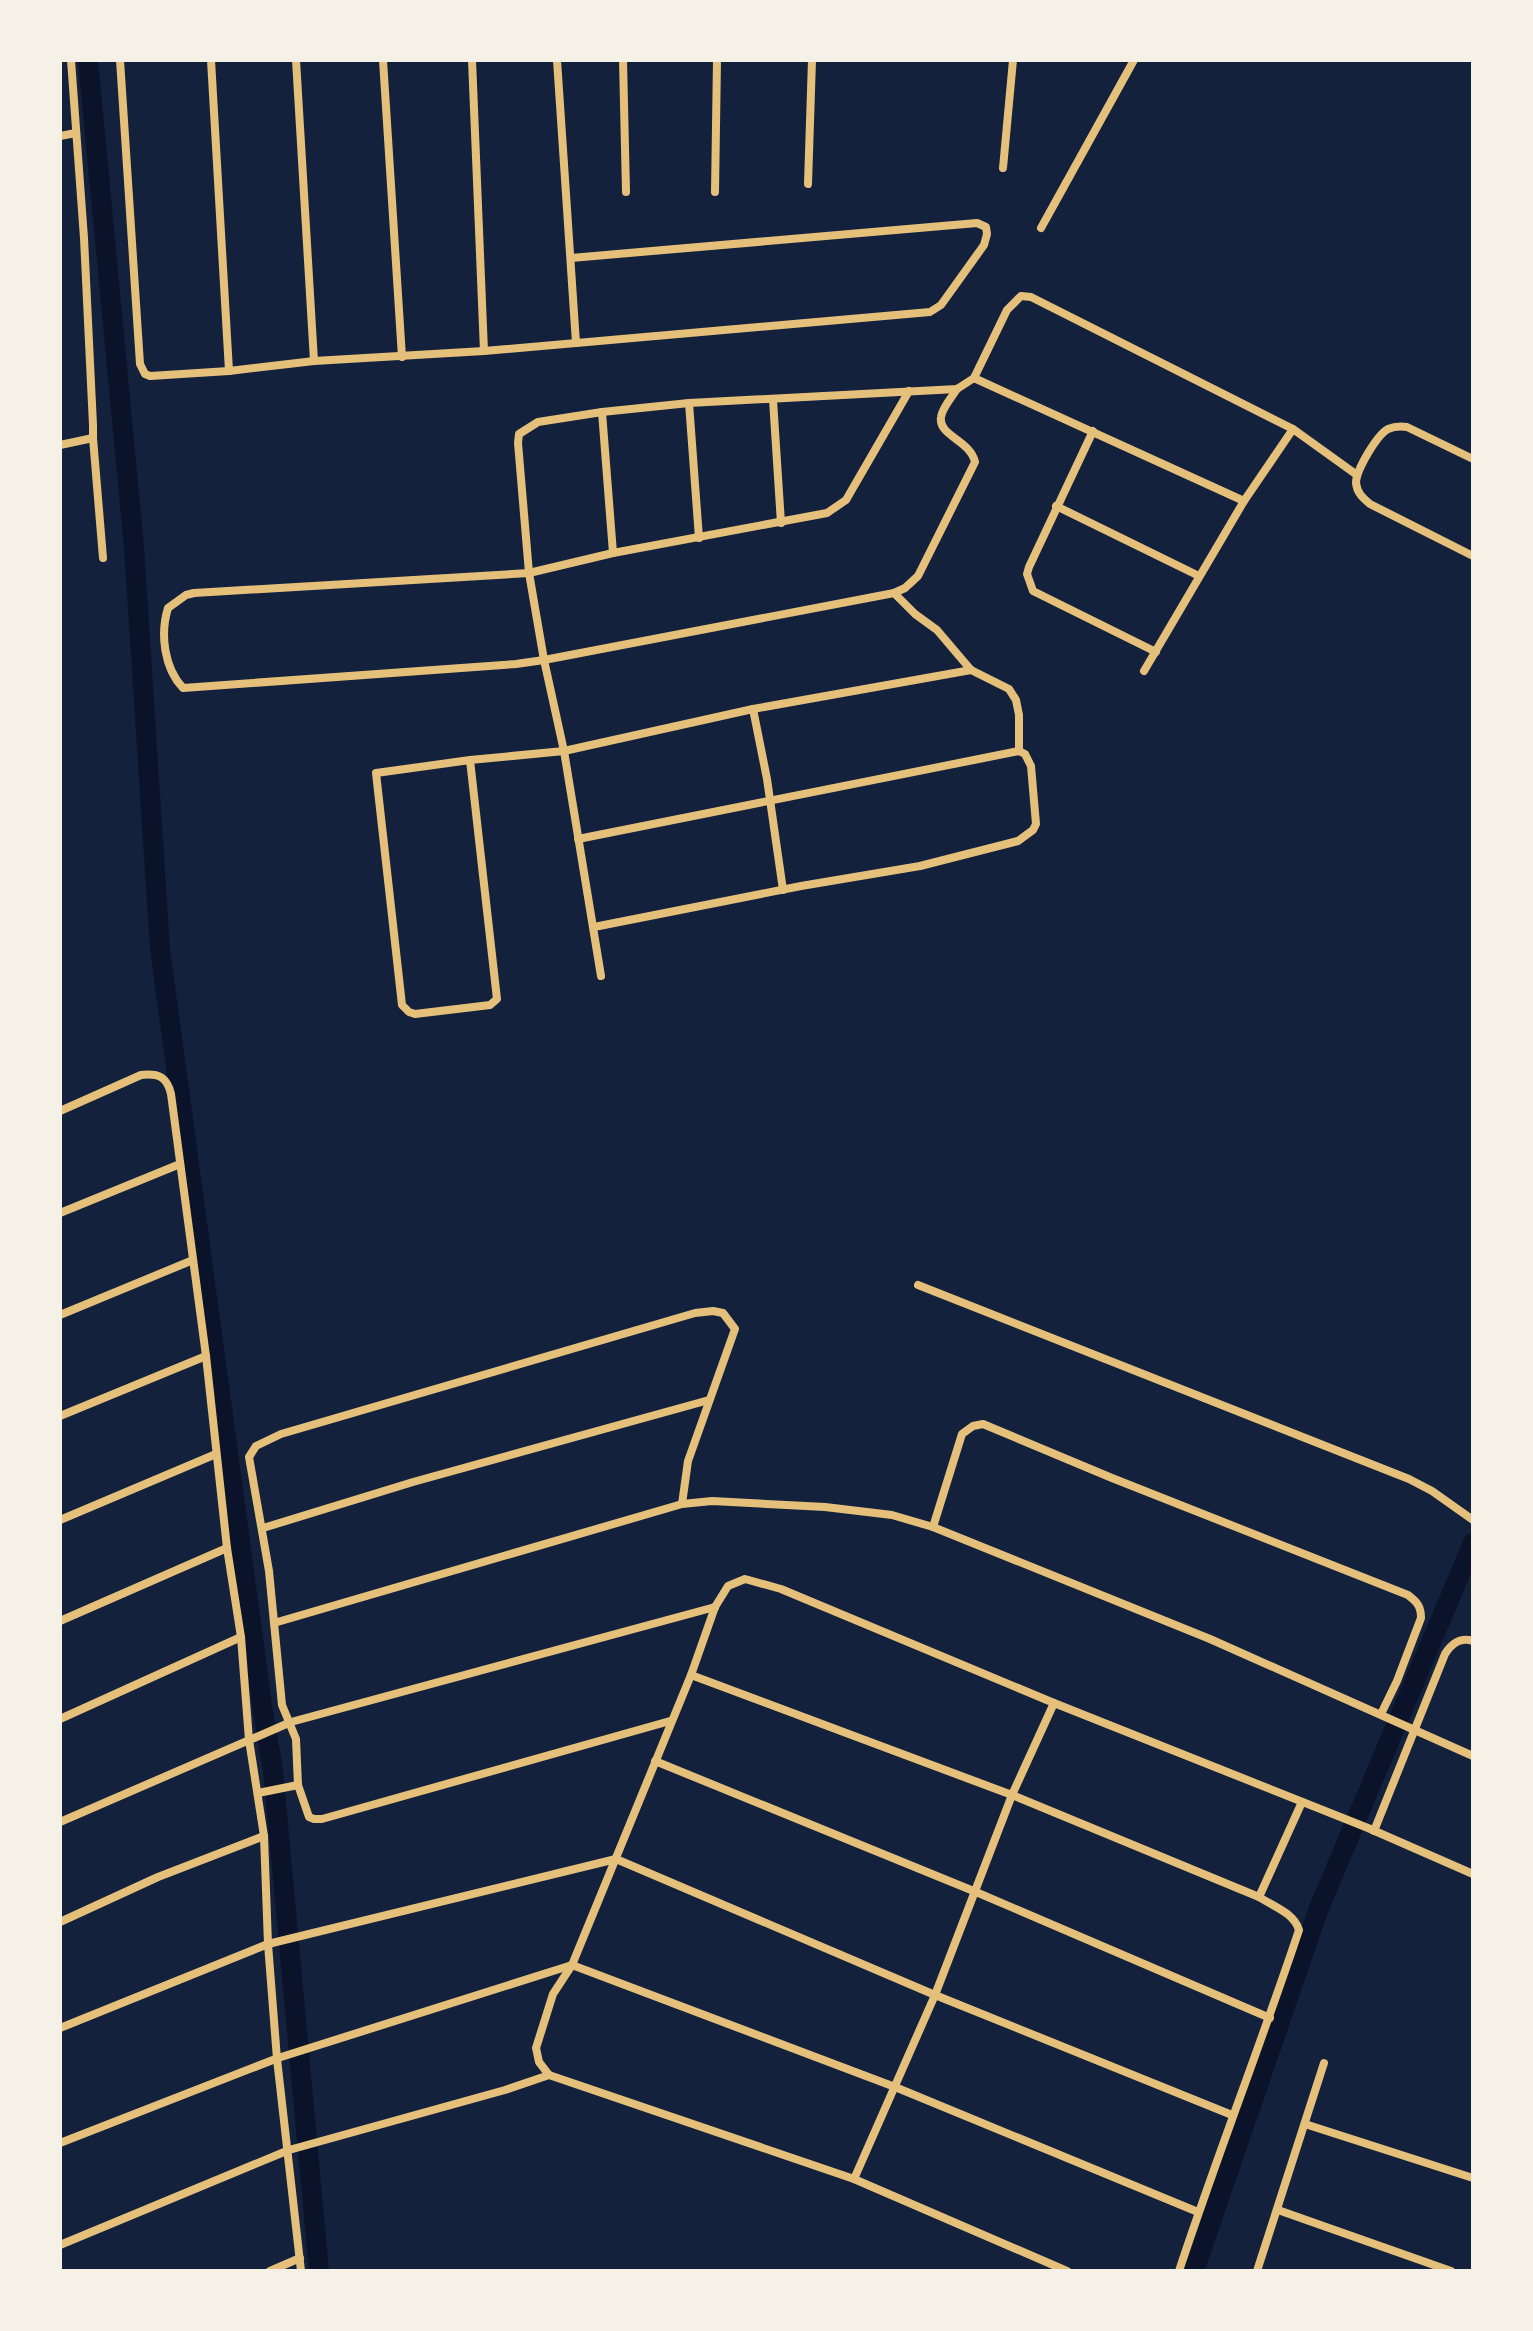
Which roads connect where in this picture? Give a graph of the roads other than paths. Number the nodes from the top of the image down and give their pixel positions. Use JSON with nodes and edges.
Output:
{"nodes":[{"id":1,"x":71,"y":60,"type":"edge"},
{"id":2,"x":120,"y":60,"type":"edge"},
{"id":3,"x":211,"y":60,"type":"edge"},
{"id":4,"x":296,"y":60,"type":"edge"},
{"id":5,"x":383,"y":60,"type":"edge"},
{"id":6,"x":472,"y":60,"type":"edge"},
{"id":7,"x":557,"y":60,"type":"edge"},
{"id":8,"x":623,"y":60,"type":"edge"},
{"id":9,"x":717,"y":60,"type":"edge"},
{"id":10,"x":812,"y":60,"type":"edge"},
{"id":11,"x":1013,"y":60,"type":"edge"},
{"id":12,"x":1134,"y":60,"type":"edge"},
{"id":13,"x":76,"y":133,"type":"junction"},
{"id":14,"x":60,"y":136,"type":"edge"},
{"id":15,"x":1003,"y":168,"type":"dead end"},
{"id":16,"x":808,"y":184,"type":"dead end"},
{"id":17,"x":626,"y":192,"type":"dead end"},
{"id":18,"x":715,"y":192,"type":"dead end"},
{"id":19,"x":1041,"y":228,"type":"dead end"},
{"id":20,"x":571,"y":258,"type":"junction"},
{"id":21,"x":576,"y":343,"type":"junction"},
{"id":22,"x":484,"y":351,"type":"junction"},
{"id":23,"x":402,"y":357,"type":"junction"},
{"id":24,"x":314,"y":361,"type":"junction"},
{"id":25,"x":229,"y":371,"type":"junction"},
{"id":26,"x":974,"y":378,"type":"junction"},
{"id":27,"x":957,"y":389,"type":"junction"},
{"id":28,"x":909,"y":391,"type":"junction"},
{"id":29,"x":773,"y":400,"type":"junction"},
{"id":30,"x":689,"y":403,"type":"junction"},
{"id":31,"x":602,"y":412,"type":"junction"},
{"id":32,"x":1293,"y":429,"type":"junction"},
{"id":33,"x":1093,"y":431,"type":"junction"},
{"id":34,"x":93,"y":438,"type":"junction"},
{"id":35,"x":60,"y":445,"type":"edge"},
{"id":36,"x":1473,"y":459,"type":"edge"},
{"id":37,"x":1357,"y":475,"type":"junction"},
{"id":38,"x":1244,"y":501,"type":"junction"},
{"id":39,"x":1056,"y":506,"type":"junction"},
{"id":40,"x":781,"y":523,"type":"junction"},
{"id":41,"x":699,"y":538,"type":"junction"},
{"id":42,"x":613,"y":553,"type":"junction"},
{"id":43,"x":1473,"y":556,"type":"edge"},
{"id":44,"x":103,"y":558,"type":"dead end"},
{"id":45,"x":529,"y":573,"type":"junction"},
{"id":46,"x":1199,"y":576,"type":"junction"},
{"id":47,"x":894,"y":593,"type":"junction"},
{"id":48,"x":1156,"y":652,"type":"junction"},
{"id":49,"x":544,"y":660,"type":"junction"},
{"id":50,"x":971,"y":670,"type":"junction"},
{"id":51,"x":1144,"y":671,"type":"dead end"},
{"id":52,"x":753,"y":709,"type":"junction"},
{"id":53,"x":564,"y":751,"type":"junction"},
{"id":54,"x":1019,"y":751,"type":"junction"},
{"id":55,"x":470,"y":760,"type":"junction"},
{"id":56,"x":771,"y":802,"type":"junction"},
{"id":57,"x":578,"y":839,"type":"junction"},
{"id":58,"x":783,"y":890,"type":"junction"},
{"id":59,"x":594,"y":927,"type":"junction"},
{"id":60,"x":601,"y":976,"type":"dead end"},
{"id":61,"x":60,"y":1111,"type":"edge"},
{"id":62,"x":180,"y":1164,"type":"junction"},
{"id":63,"x":60,"y":1213,"type":"edge"},
{"id":64,"x":193,"y":1260,"type":"junction"},
{"id":65,"x":918,"y":1285,"type":"dead end"},
{"id":66,"x":60,"y":1315,"type":"edge"},
{"id":67,"x":206,"y":1356,"type":"junction"},
{"id":68,"x":709,"y":1400,"type":"junction"},
{"id":69,"x":60,"y":1416,"type":"edge"},
{"id":70,"x":216,"y":1454,"type":"junction"},
{"id":71,"x":682,"y":1504,"type":"junction"},
{"id":72,"x":60,"y":1520,"type":"edge"},
{"id":73,"x":1473,"y":1520,"type":"edge"},
{"id":74,"x":933,"y":1527,"type":"junction"},
{"id":75,"x":263,"y":1528,"type":"junction"},
{"id":76,"x":227,"y":1548,"type":"junction"},
{"id":77,"x":715,"y":1607,"type":"junction"},
{"id":78,"x":60,"y":1621,"type":"edge"},
{"id":79,"x":274,"y":1623,"type":"junction"},
{"id":80,"x":241,"y":1637,"type":"junction"},
{"id":81,"x":1473,"y":1641,"type":"edge"},
{"id":82,"x":691,"y":1675,"type":"junction"},
{"id":83,"x":1054,"y":1703,"type":"junction"},
{"id":84,"x":1384,"y":1716,"type":"junction"},
{"id":85,"x":60,"y":1719,"type":"edge"},
{"id":86,"x":670,"y":1721,"type":"junction"},
{"id":87,"x":288,"y":1723,"type":"junction"},
{"id":88,"x":1411,"y":1728,"type":"junction"},
{"id":89,"x":249,"y":1740,"type":"junction"},
{"id":90,"x":1473,"y":1756,"type":"edge"},
{"id":91,"x":655,"y":1761,"type":"junction"},
{"id":92,"x":298,"y":1785,"type":"junction"},
{"id":93,"x":260,"y":1792,"type":"junction"},
{"id":94,"x":1012,"y":1795,"type":"junction"},
{"id":95,"x":1302,"y":1802,"type":"junction"},
{"id":96,"x":60,"y":1822,"type":"edge"},
{"id":97,"x":1371,"y":1830,"type":"junction"},
{"id":98,"x":264,"y":1836,"type":"junction"},
{"id":99,"x":616,"y":1859,"type":"junction"},
{"id":100,"x":1473,"y":1874,"type":"edge"},
{"id":101,"x":976,"y":1892,"type":"junction"},
{"id":102,"x":1259,"y":1897,"type":"junction"},
{"id":103,"x":60,"y":1922,"type":"edge"},
{"id":104,"x":269,"y":1944,"type":"junction"},
{"id":105,"x":572,"y":1965,"type":"junction"},
{"id":106,"x":935,"y":1995,"type":"junction"},
{"id":107,"x":1270,"y":2018,"type":"junction"},
{"id":108,"x":60,"y":2028,"type":"edge"},
{"id":109,"x":277,"y":2059,"type":"junction"},
{"id":110,"x":1324,"y":2063,"type":"dead end"},
{"id":111,"x":549,"y":2075,"type":"junction"},
{"id":112,"x":895,"y":2087,"type":"junction"},
{"id":113,"x":1232,"y":2115,"type":"junction"},
{"id":114,"x":1305,"y":2124,"type":"junction"},
{"id":115,"x":60,"y":2143,"type":"edge"},
{"id":116,"x":289,"y":2150,"type":"junction"},
{"id":117,"x":1473,"y":2178,"type":"edge"},
{"id":118,"x":854,"y":2179,"type":"junction"},
{"id":119,"x":1278,"y":2210,"type":"junction"},
{"id":120,"x":1198,"y":2212,"type":"junction"},
{"id":121,"x":60,"y":2245,"type":"edge"},
{"id":122,"x":300,"y":2258,"type":"junction"},
{"id":123,"x":270,"y":2271,"type":"edge"},
{"id":124,"x":301,"y":2271,"type":"edge"},
{"id":125,"x":1067,"y":2271,"type":"edge"},
{"id":126,"x":1179,"y":2271,"type":"edge"},
{"id":127,"x":1257,"y":2271,"type":"edge"},
{"id":128,"x":1451,"y":2271,"type":"edge"}],
"edges":[{"from":1,"to":13,"type":"street"},
{"from":2,"to":25,"type":"street"},
{"from":3,"to":25,"type":"street"},
{"from":4,"to":24,"type":"street"},
{"from":5,"to":23,"type":"street"},
{"from":6,"to":22,"type":"street"},
{"from":7,"to":20,"type":"street"},
{"from":8,"to":17,"type":"street"},
{"from":9,"to":18,"type":"street"},
{"from":10,"to":16,"type":"street"},
{"from":11,"to":15,"type":"street"},
{"from":12,"to":19,"type":"street"},
{"from":13,"to":14,"type":"street"},
{"from":13,"to":34,"type":"street"},
{"from":20,"to":21,"type":"street"},
{"from":20,"to":21,"type":"street"},
{"from":21,"to":22,"type":"street"},
{"from":22,"to":23,"type":"street"},
{"from":23,"to":24,"type":"street"},
{"from":24,"to":25,"type":"street"},
{"from":26,"to":27,"type":"street"},
{"from":26,"to":32,"type":"street"},
{"from":26,"to":33,"type":"street"},
{"from":27,"to":28,"type":"street"},
{"from":27,"to":47,"type":"street"},
{"from":28,"to":29,"type":"street"},
{"from":28,"to":40,"type":"street"},
{"from":29,"to":30,"type":"street"},
{"from":29,"to":40,"type":"street"},
{"from":30,"to":31,"type":"street"},
{"from":30,"to":41,"type":"street"},
{"from":31,"to":42,"type":"street"},
{"from":31,"to":45,"type":"street"},
{"from":32,"to":37,"type":"street"},
{"from":32,"to":38,"type":"street"},
{"from":33,"to":38,"type":"street"},
{"from":33,"to":39,"type":"street"},
{"from":34,"to":35,"type":"street"},
{"from":34,"to":44,"type":"street"},
{"from":36,"to":37,"type":"street"},
{"from":37,"to":43,"type":"street"},
{"from":38,"to":46,"type":"street"},
{"from":39,"to":46,"type":"street"},
{"from":39,"to":48,"type":"street"},
{"from":40,"to":41,"type":"street"},
{"from":41,"to":42,"type":"street"},
{"from":42,"to":45,"type":"street"},
{"from":45,"to":49,"type":"street"},
{"from":45,"to":49,"type":"street"},
{"from":46,"to":48,"type":"street"},
{"from":47,"to":49,"type":"street"},
{"from":47,"to":50,"type":"street"},
{"from":48,"to":51,"type":"street"},
{"from":49,"to":53,"type":"street"},
{"from":50,"to":52,"type":"street"},
{"from":50,"to":54,"type":"street"},
{"from":52,"to":53,"type":"street"},
{"from":52,"to":56,"type":"street"},
{"from":53,"to":55,"type":"street"},
{"from":53,"to":57,"type":"street"},
{"from":54,"to":56,"type":"street"},
{"from":54,"to":58,"type":"street"},
{"from":55,"to":55,"type":"street"},
{"from":56,"to":57,"type":"street"},
{"from":56,"to":58,"type":"street"},
{"from":57,"to":59,"type":"street"},
{"from":58,"to":59,"type":"street"},
{"from":59,"to":60,"type":"street"},
{"from":61,"to":62,"type":"street"},
{"from":62,"to":63,"type":"street"},
{"from":62,"to":64,"type":"street"},
{"from":64,"to":66,"type":"street"},
{"from":64,"to":67,"type":"street"},
{"from":65,"to":73,"type":"street"},
{"from":67,"to":69,"type":"street"},
{"from":67,"to":70,"type":"street"},
{"from":68,"to":71,"type":"street"},
{"from":68,"to":75,"type":"street"},
{"from":68,"to":75,"type":"street"},
{"from":70,"to":72,"type":"street"},
{"from":70,"to":76,"type":"street"},
{"from":71,"to":74,"type":"street"},
{"from":71,"to":79,"type":"street"},
{"from":74,"to":84,"type":"street"},
{"from":74,"to":84,"type":"street"},
{"from":75,"to":79,"type":"street"},
{"from":76,"to":78,"type":"street"},
{"from":76,"to":80,"type":"street"},
{"from":77,"to":82,"type":"street"},
{"from":77,"to":83,"type":"street"},
{"from":77,"to":87,"type":"street"},
{"from":79,"to":87,"type":"street"},
{"from":80,"to":85,"type":"street"},
{"from":80,"to":89,"type":"street"},
{"from":81,"to":88,"type":"street"},
{"from":82,"to":86,"type":"street"},
{"from":82,"to":94,"type":"street"},
{"from":83,"to":94,"type":"street"},
{"from":83,"to":95,"type":"street"},
{"from":84,"to":88,"type":"street"},
{"from":86,"to":91,"type":"street"},
{"from":86,"to":92,"type":"street"},
{"from":87,"to":89,"type":"street"},
{"from":87,"to":92,"type":"street"},
{"from":88,"to":90,"type":"street"},
{"from":88,"to":97,"type":"street"},
{"from":89,"to":93,"type":"street"},
{"from":89,"to":96,"type":"street"},
{"from":91,"to":99,"type":"street"},
{"from":91,"to":101,"type":"street"},
{"from":92,"to":93,"type":"street"},
{"from":93,"to":98,"type":"street"},
{"from":94,"to":101,"type":"street"},
{"from":94,"to":102,"type":"street"},
{"from":95,"to":97,"type":"street"},
{"from":95,"to":102,"type":"street"},
{"from":97,"to":100,"type":"street"},
{"from":98,"to":103,"type":"street"},
{"from":98,"to":104,"type":"street"},
{"from":99,"to":104,"type":"street"},
{"from":99,"to":105,"type":"street"},
{"from":99,"to":106,"type":"street"},
{"from":101,"to":106,"type":"street"},
{"from":101,"to":107,"type":"street"},
{"from":102,"to":107,"type":"street"},
{"from":104,"to":108,"type":"street"},
{"from":104,"to":109,"type":"street"},
{"from":105,"to":109,"type":"street"},
{"from":105,"to":111,"type":"street"},
{"from":105,"to":112,"type":"street"},
{"from":106,"to":112,"type":"street"},
{"from":106,"to":113,"type":"street"},
{"from":107,"to":113,"type":"street"},
{"from":109,"to":115,"type":"street"},
{"from":109,"to":116,"type":"street"},
{"from":110,"to":114,"type":"street"},
{"from":111,"to":116,"type":"street"},
{"from":111,"to":118,"type":"street"},
{"from":112,"to":118,"type":"street"},
{"from":112,"to":120,"type":"street"},
{"from":113,"to":120,"type":"street"},
{"from":114,"to":117,"type":"street"},
{"from":114,"to":119,"type":"street"},
{"from":116,"to":121,"type":"street"},
{"from":116,"to":122,"type":"street"},
{"from":118,"to":125,"type":"street"},
{"from":119,"to":127,"type":"street"},
{"from":119,"to":128,"type":"street"},
{"from":120,"to":126,"type":"street"},
{"from":122,"to":123,"type":"street"},
{"from":122,"to":124,"type":"street"}]}
